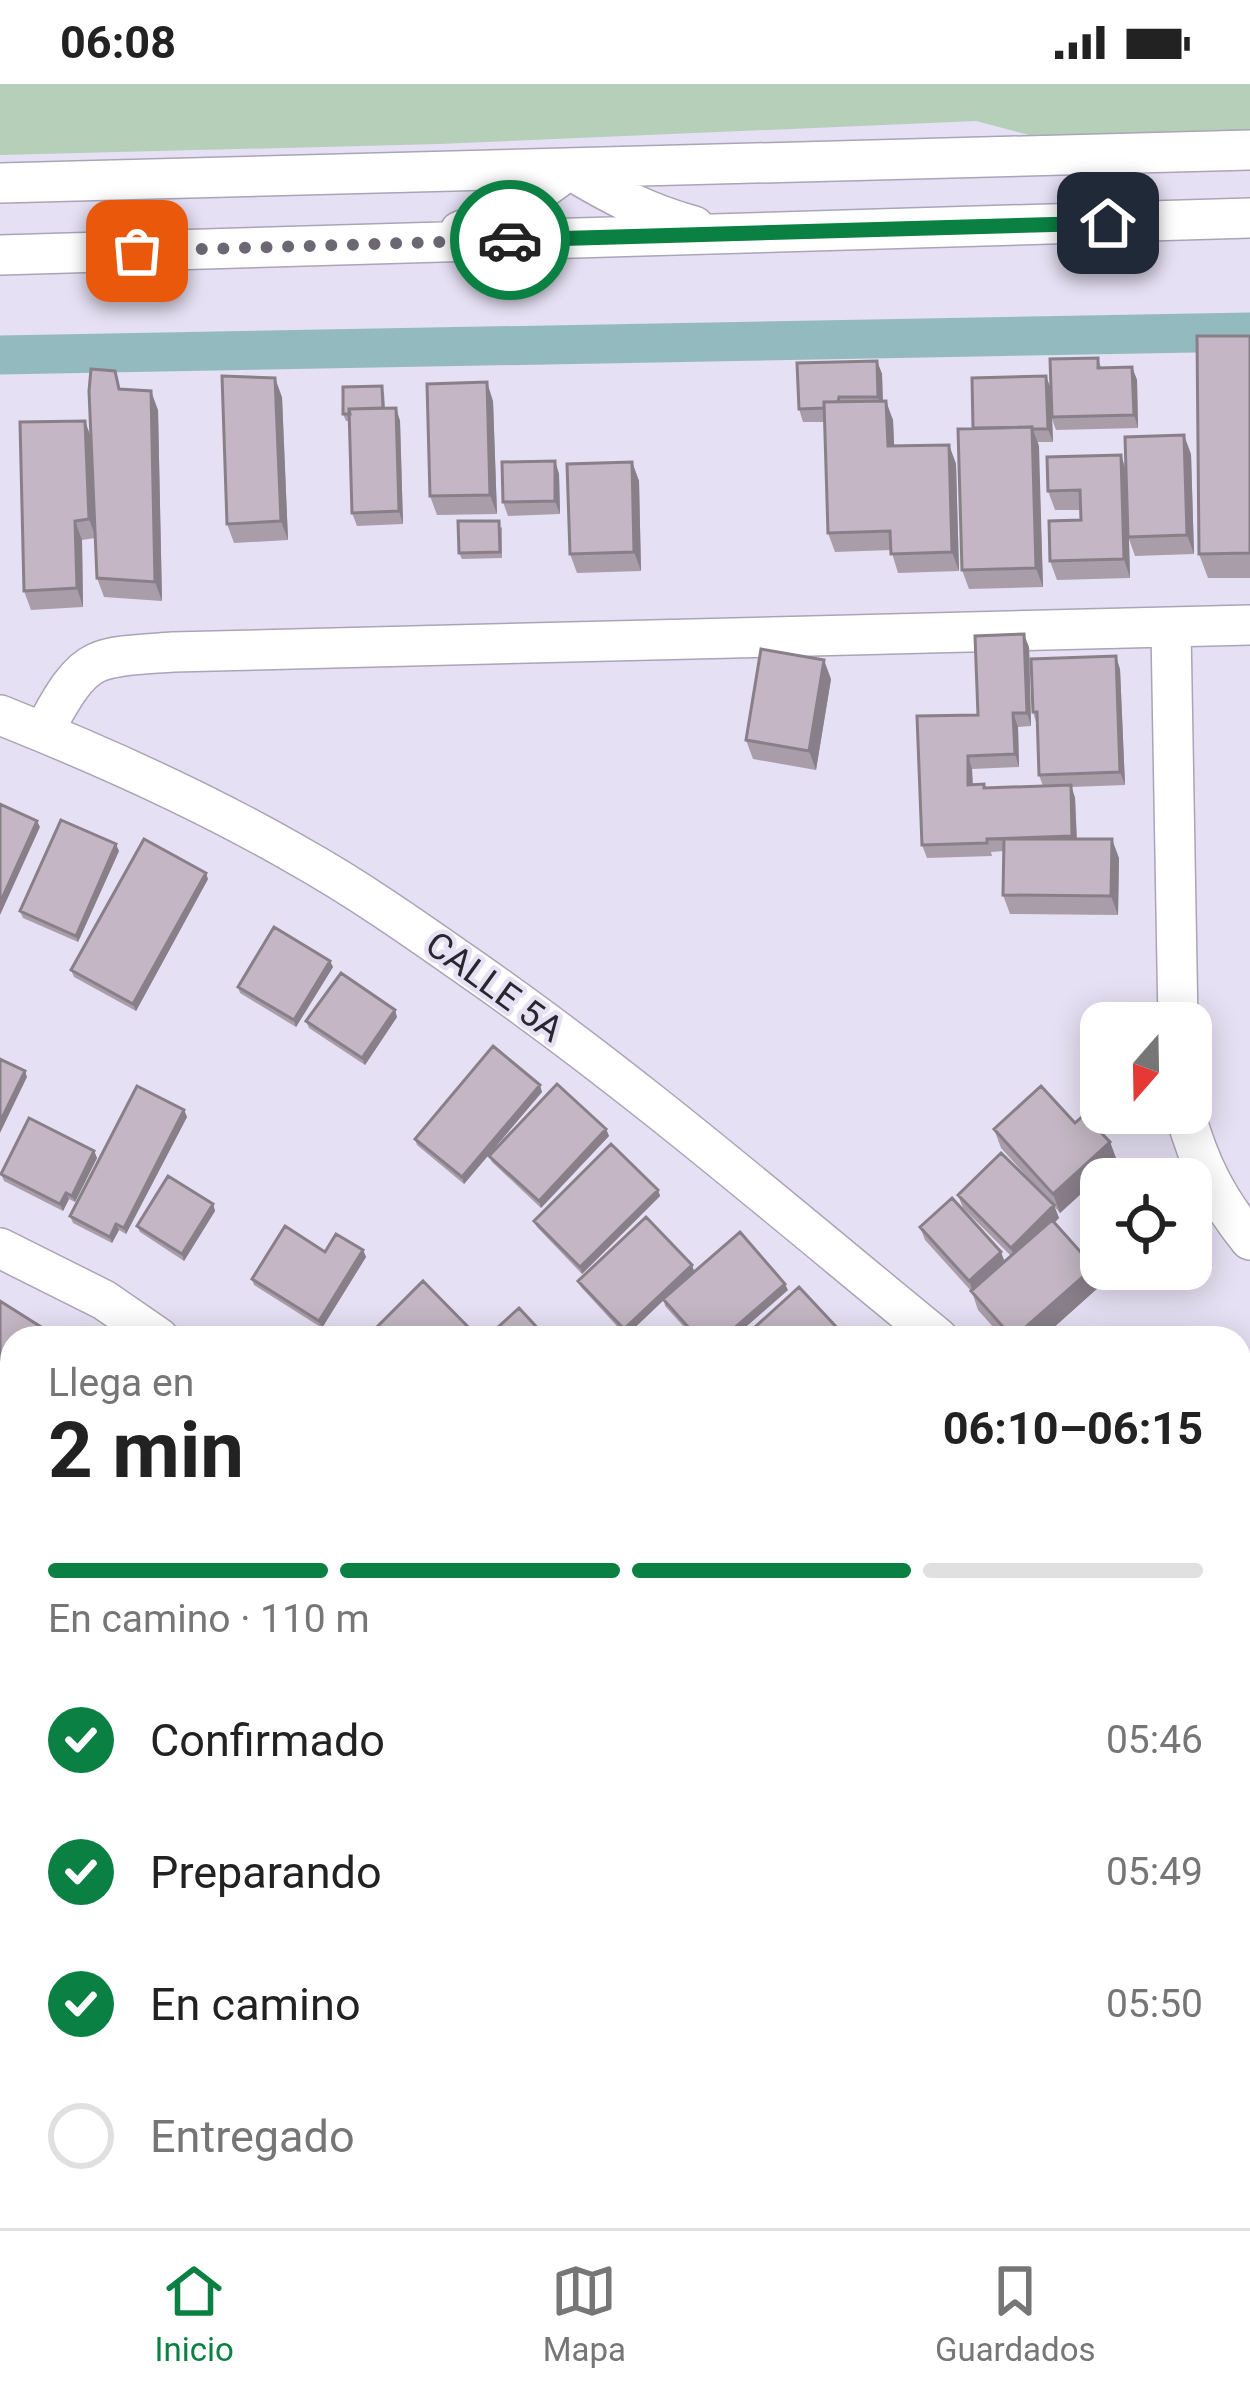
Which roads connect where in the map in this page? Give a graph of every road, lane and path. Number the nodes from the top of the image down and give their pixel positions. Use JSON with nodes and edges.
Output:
{"nodes":[{"id":1,"x":1250,"y":150,"type":"edge"},
{"id":2,"x":569,"y":169,"type":"junction"},
{"id":3,"x":0,"y":183,"type":"edge"},
{"id":4,"x":1250,"y":218,"type":"edge"},
{"id":5,"x":730,"y":234,"type":"junction"},
{"id":6,"x":410,"y":243,"type":"junction"},
{"id":7,"x":0,"y":255,"type":"edge"},
{"id":8,"x":1250,"y":626,"type":"edge"},
{"id":9,"x":1171,"y":629,"type":"junction"},
{"id":10,"x":0,"y":715,"type":"edge"},
{"id":11,"x":43,"y":732,"type":"junction"},
{"id":12,"x":1178,"y":1002,"type":"edge"},
{"id":13,"x":1191,"y":1134,"type":"edge"},
{"id":14,"x":1250,"y":1240,"type":"edge"},
{"id":15,"x":0,"y":1248,"type":"edge"},
{"id":16,"x":142,"y":1326,"type":"edge"},
{"id":17,"x":923,"y":1326,"type":"edge"}],
"edges":[{"from":1,"to":2,"type":"street"},
{"from":2,"to":3,"type":"street"},
{"from":2,"to":5,"type":"street"},
{"from":2,"to":6,"type":"street"},
{"from":4,"to":5,"type":"street"},
{"from":5,"to":6,"type":"street"},
{"from":6,"to":7,"type":"street"},
{"from":8,"to":9,"type":"street"},
{"from":9,"to":11,"type":"street"},
{"from":9,"to":12,"type":"street"},
{"from":10,"to":11,"type":"street","name":"CALLE 5A"},
{"from":11,"to":17,"type":"street","name":"CALLE 5A"},
{"from":13,"to":14,"type":"street"},
{"from":15,"to":16,"type":"street"}]}
